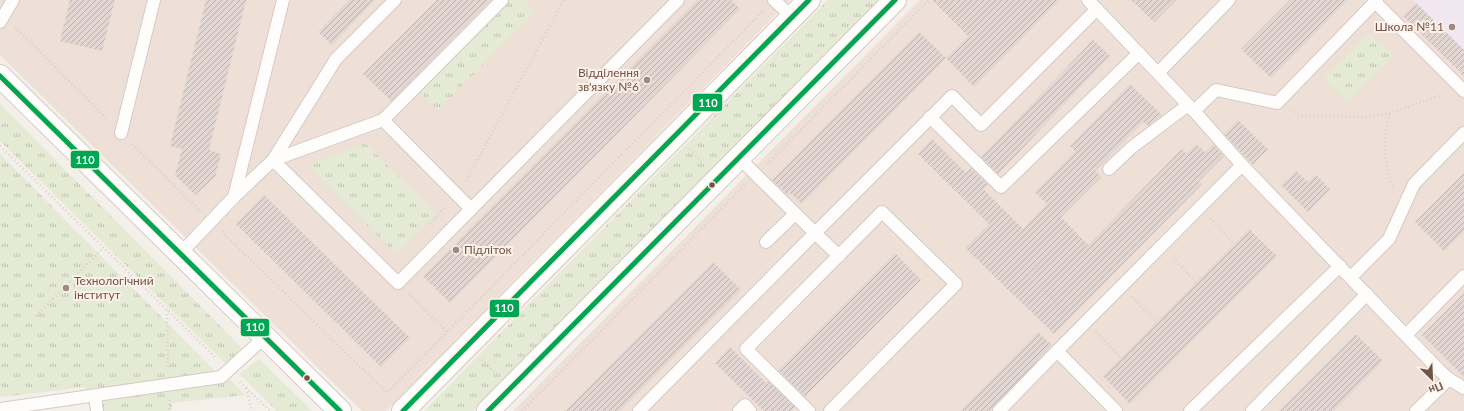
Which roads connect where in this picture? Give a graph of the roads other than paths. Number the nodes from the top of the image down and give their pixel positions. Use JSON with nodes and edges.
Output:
{"nodes":[{"id":1,"x":13,"y":0,"type":"edge"},
{"id":2,"x":154,"y":0,"type":"edge"},
{"id":3,"x":283,"y":0,"type":"edge"},
{"id":4,"x":395,"y":0,"type":"edge"},
{"id":5,"x":502,"y":0,"type":"edge"},
{"id":6,"x":678,"y":0,"type":"edge"},
{"id":7,"x":774,"y":0,"type":"edge"},
{"id":8,"x":809,"y":0,"type":"edge"},
{"id":9,"x":895,"y":0,"type":"edge"},
{"id":10,"x":1088,"y":0,"type":"edge"},
{"id":11,"x":1229,"y":0,"type":"edge"},
{"id":12,"x":1376,"y":1,"type":"edge"},
{"id":13,"x":1097,"y":9,"type":"junction"},
{"id":14,"x":792,"y":17,"type":"junction"},
{"id":15,"x":2,"y":19,"type":"edge"},
{"id":16,"x":1139,"y":53,"type":"junction"},
{"id":17,"x":1158,"y":73,"type":"junction"},
{"id":18,"x":0,"y":76,"type":"edge"},
{"id":19,"x":1464,"y":91,"type":"edge"},
{"id":20,"x":1191,"y":108,"type":"junction"},
{"id":21,"x":930,"y":117,"type":"junction"},
{"id":22,"x":383,"y":120,"type":"junction"},
{"id":23,"x":121,"y":133,"type":"road end"},
{"id":24,"x":1464,"y":133,"type":"edge"},
{"id":25,"x":738,"y":157,"type":"junction"},
{"id":26,"x":273,"y":160,"type":"junction"},
{"id":27,"x":1242,"y":165,"type":"junction"},
{"id":28,"x":1109,"y":169,"type":"dead end"},
{"id":29,"x":234,"y":197,"type":"junction"},
{"id":30,"x":471,"y":209,"type":"junction"},
{"id":31,"x":795,"y":214,"type":"junction"},
{"id":32,"x":815,"y":233,"type":"junction"},
{"id":33,"x":766,"y":242,"type":"dead end"},
{"id":34,"x":180,"y":254,"type":"junction"},
{"id":35,"x":838,"y":256,"type":"junction"},
{"id":36,"x":1340,"y":266,"type":"junction"},
{"id":37,"x":1464,"y":276,"type":"edge"},
{"id":38,"x":1351,"y":277,"type":"junction"},
{"id":39,"x":1367,"y":294,"type":"junction"},
{"id":40,"x":1406,"y":335,"type":"junction"},
{"id":41,"x":265,"y":337,"type":"junction"},
{"id":42,"x":1058,"y":351,"type":"junction"},
{"id":43,"x":1449,"y":379,"type":"junction"},
{"id":44,"x":1464,"y":388,"type":"edge"},
{"id":45,"x":95,"y":396,"type":"junction"},
{"id":46,"x":0,"y":409,"type":"edge"},
{"id":47,"x":97,"y":411,"type":"edge"},
{"id":48,"x":340,"y":411,"type":"edge"},
{"id":49,"x":403,"y":411,"type":"edge"},
{"id":50,"x":488,"y":411,"type":"edge"},
{"id":51,"x":639,"y":411,"type":"edge"},
{"id":52,"x":739,"y":411,"type":"edge"},
{"id":53,"x":750,"y":411,"type":"edge"},
{"id":54,"x":809,"y":411,"type":"edge"},
{"id":55,"x":830,"y":411,"type":"edge"},
{"id":56,"x":999,"y":411,"type":"edge"},
{"id":57,"x":1116,"y":411,"type":"edge"},
{"id":58,"x":1190,"y":411,"type":"edge"},
{"id":59,"x":1252,"y":411,"type":"edge"},
{"id":60,"x":1416,"y":411,"type":"edge"}],
"edges":[{"from":1,"to":15,"type":"lane"},
{"from":2,"to":23,"type":"lane"},
{"from":3,"to":29,"type":"lane"},
{"from":4,"to":26,"type":"lane"},
{"from":5,"to":22,"type":"lane"},
{"from":6,"to":30,"type":"lane"},
{"from":7,"to":14,"type":"lane"},
{"from":8,"to":14,"type":"main road"},
{"from":9,"to":25,"type":"main road"},
{"from":10,"to":13,"type":"lane"},
{"from":11,"to":17,"type":"lane"},
{"from":12,"to":19,"type":"lane"},
{"from":12,"to":20,"type":"lane"},
{"from":13,"to":16,"type":"lane"},
{"from":13,"to":21,"type":"lane"},
{"from":14,"to":49,"type":"main road"},
{"from":16,"to":17,"type":"lane"},
{"from":16,"to":21,"type":"lane"},
{"from":17,"to":20,"type":"lane"},
{"from":18,"to":34,"type":"main road"},
{"from":20,"to":27,"type":"lane"},
{"from":20,"to":28,"type":"lane"},
{"from":21,"to":32,"type":"lane"},
{"from":22,"to":26,"type":"lane"},
{"from":22,"to":30,"type":"lane"},
{"from":24,"to":38,"type":"lane"},
{"from":25,"to":31,"type":"lane"},
{"from":25,"to":50,"type":"main road"},
{"from":26,"to":29,"type":"lane"},
{"from":26,"to":30,"type":"lane"},
{"from":27,"to":36,"type":"lane"},
{"from":27,"to":42,"type":"lane"},
{"from":29,"to":34,"type":"lane"},
{"from":31,"to":32,"type":"lane"},
{"from":31,"to":33,"type":"lane"},
{"from":32,"to":35,"type":"lane"},
{"from":32,"to":51,"type":"lane"},
{"from":34,"to":41,"type":"main road"},
{"from":35,"to":54,"type":"lane"},
{"from":35,"to":55,"type":"lane"},
{"from":36,"to":38,"type":"lane"},
{"from":36,"to":58,"type":"lane"},
{"from":37,"to":40,"type":"lane"},
{"from":38,"to":39,"type":"lane"},
{"from":39,"to":40,"type":"lane"},
{"from":39,"to":59,"type":"lane"},
{"from":40,"to":43,"type":"lane"},
{"from":41,"to":45,"type":"lane"},
{"from":41,"to":48,"type":"main road"},
{"from":42,"to":56,"type":"lane"},
{"from":42,"to":57,"type":"lane"},
{"from":43,"to":44,"type":"lane"},
{"from":43,"to":60,"type":"lane"},
{"from":45,"to":46,"type":"lane"},
{"from":45,"to":47,"type":"lane"},
{"from":52,"to":53,"type":"lane"}]}
